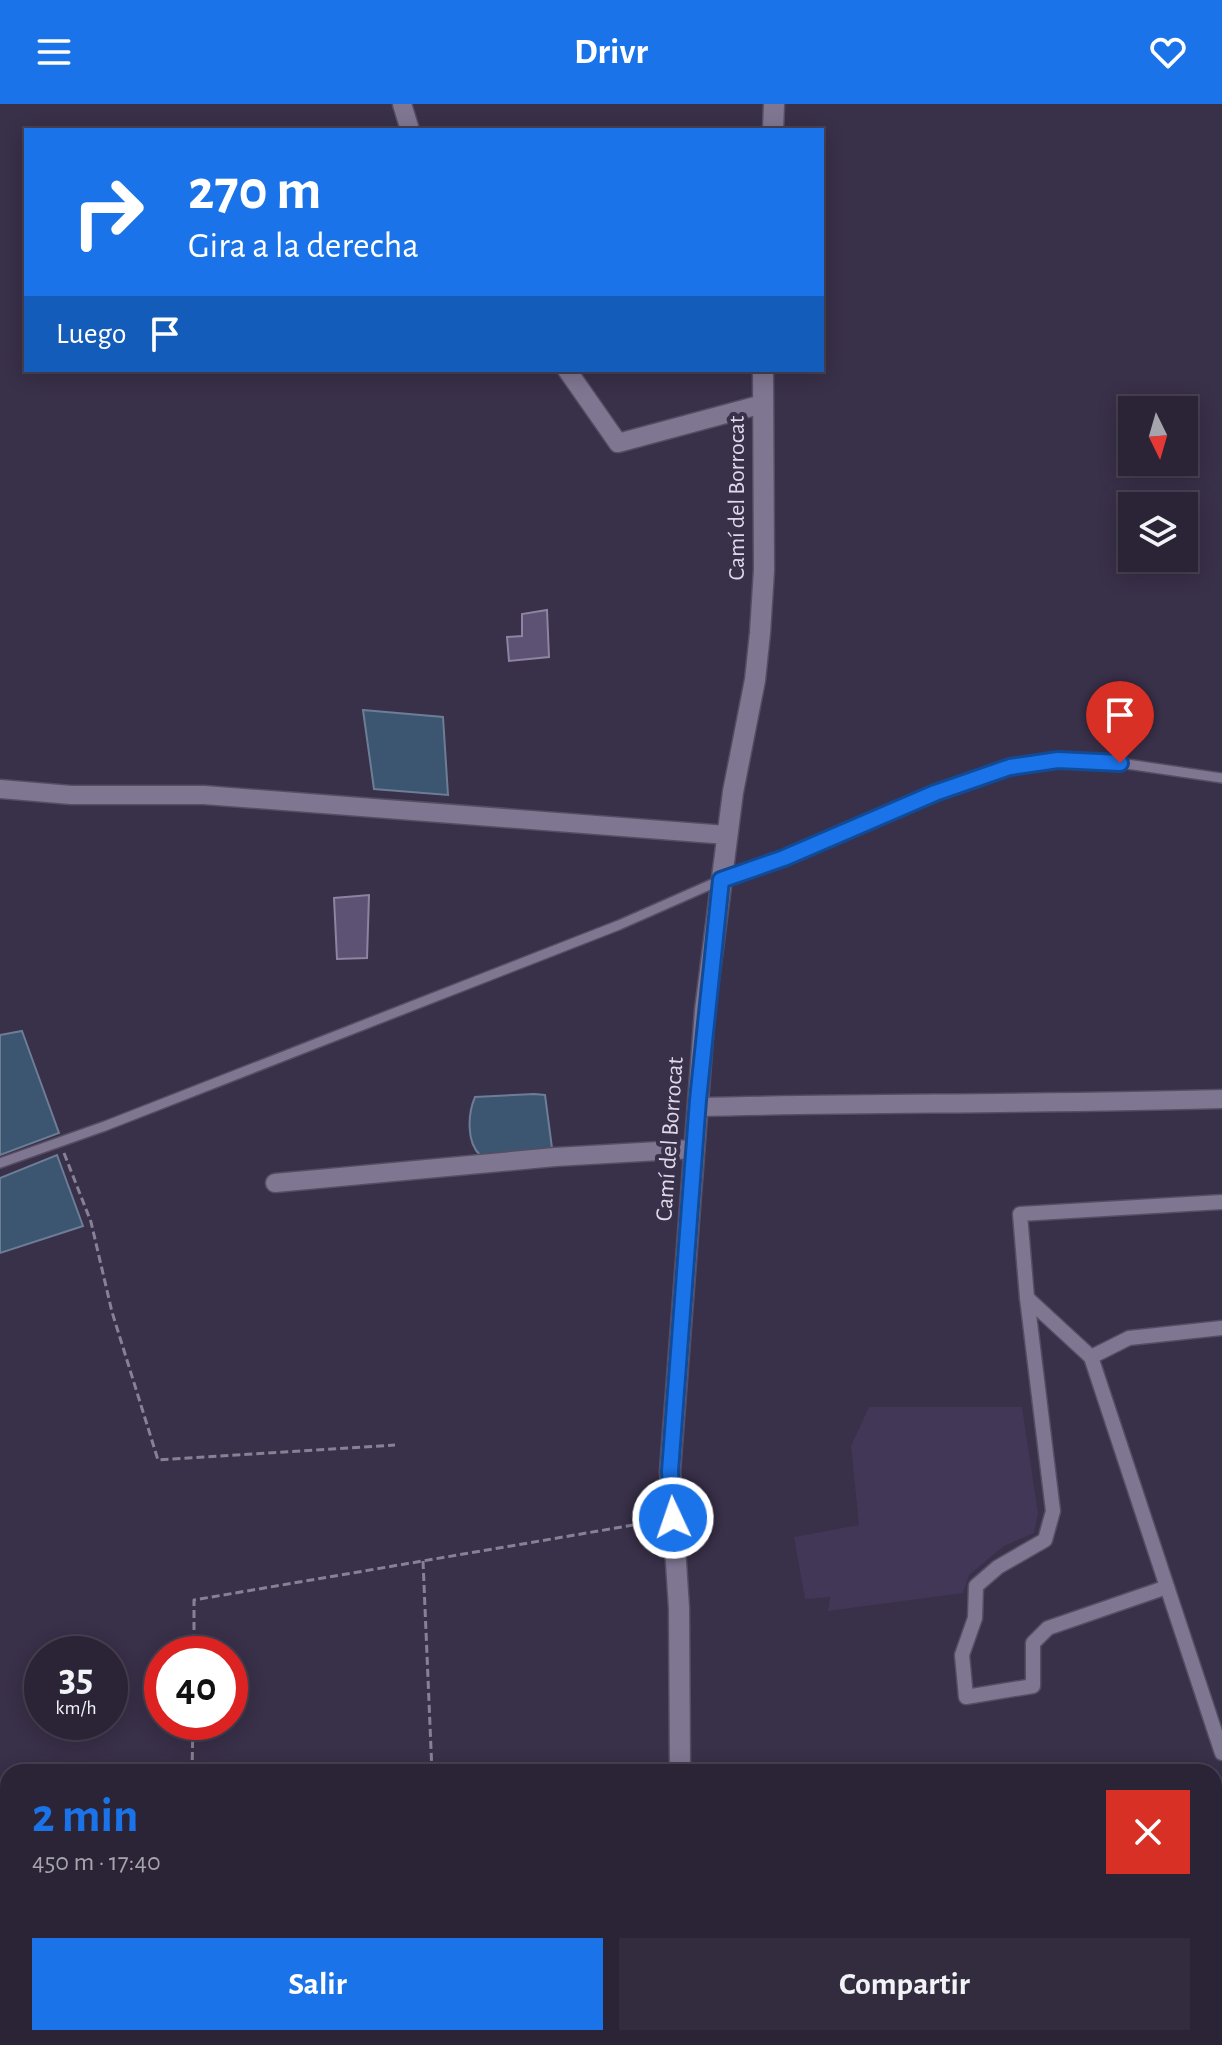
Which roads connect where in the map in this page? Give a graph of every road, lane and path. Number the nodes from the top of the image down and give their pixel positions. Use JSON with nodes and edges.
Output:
{"nodes":[{"id":1,"x":402,"y":104,"type":"edge"},
{"id":2,"x":774,"y":104,"type":"edge"},
{"id":3,"x":409,"y":128,"type":"edge"},
{"id":4,"x":773,"y":128,"type":"edge"},
{"id":5,"x":568,"y":372,"type":"edge"},
{"id":6,"x":763,"y":372,"type":"edge"},
{"id":7,"x":763,"y":404,"type":"junction"},
{"id":8,"x":1222,"y":778,"type":"edge"},
{"id":9,"x":0,"y":789,"type":"edge"},
{"id":10,"x":727,"y":835,"type":"junction"},
{"id":11,"x":721,"y":880,"type":"junction"},
{"id":12,"x":1222,"y":1099,"type":"edge"},
{"id":13,"x":697,"y":1107,"type":"junction"},
{"id":14,"x":60,"y":1142,"type":"junction"},
{"id":15,"x":694,"y":1149,"type":"junction"},
{"id":16,"x":0,"y":1163,"type":"edge"},
{"id":17,"x":275,"y":1183,"type":"dead end"},
{"id":18,"x":1222,"y":1202,"type":"edge"},
{"id":19,"x":1027,"y":1298,"type":"junction"},
{"id":20,"x":1222,"y":1328,"type":"edge"},
{"id":21,"x":1091,"y":1357,"type":"junction"},
{"id":22,"x":395,"y":1445,"type":"dead end"},
{"id":23,"x":673,"y":1518,"type":"junction"},
{"id":24,"x":423,"y":1561,"type":"junction"},
{"id":25,"x":1167,"y":1587,"type":"junction"},
{"id":26,"x":194,"y":1636,"type":"edge"},
{"id":27,"x":193,"y":1740,"type":"edge"},
{"id":28,"x":1222,"y":1753,"type":"edge"},
{"id":29,"x":192,"y":1764,"type":"edge"},
{"id":30,"x":432,"y":1764,"type":"edge"},
{"id":31,"x":680,"y":1764,"type":"edge"}],
"edges":[{"from":1,"to":3,"type":"street"},
{"from":2,"to":4,"type":"street"},
{"from":5,"to":7,"type":"street"},
{"from":6,"to":7,"type":"street","name":"Camí del Borrocat"},
{"from":7,"to":10,"type":"street","name":"Camí del Borrocat"},
{"from":8,"to":11,"type":"lane"},
{"from":9,"to":10,"type":"street"},
{"from":10,"to":11,"type":"street","name":"Camí del Borrocat"},
{"from":11,"to":13,"type":"street","name":"Camí del Borrocat"},
{"from":11,"to":14,"type":"lane"},
{"from":12,"to":13,"type":"street"},
{"from":13,"to":15,"type":"street","name":"Camí del Borrocat"},
{"from":14,"to":16,"type":"lane"},
{"from":14,"to":22,"type":"path"},
{"from":15,"to":17,"type":"street"},
{"from":15,"to":23,"type":"street","name":"Camí del Borrocat"},
{"from":18,"to":19,"type":"street"},
{"from":19,"to":21,"type":"street"},
{"from":19,"to":25,"type":"street"},
{"from":20,"to":21,"type":"street"},
{"from":21,"to":25,"type":"street"},
{"from":23,"to":24,"type":"path"},
{"from":23,"to":31,"type":"street","name":"Camí del Borrocat"},
{"from":24,"to":26,"type":"path"},
{"from":24,"to":30,"type":"path"},
{"from":25,"to":28,"type":"street"},
{"from":27,"to":29,"type":"path"}]}
